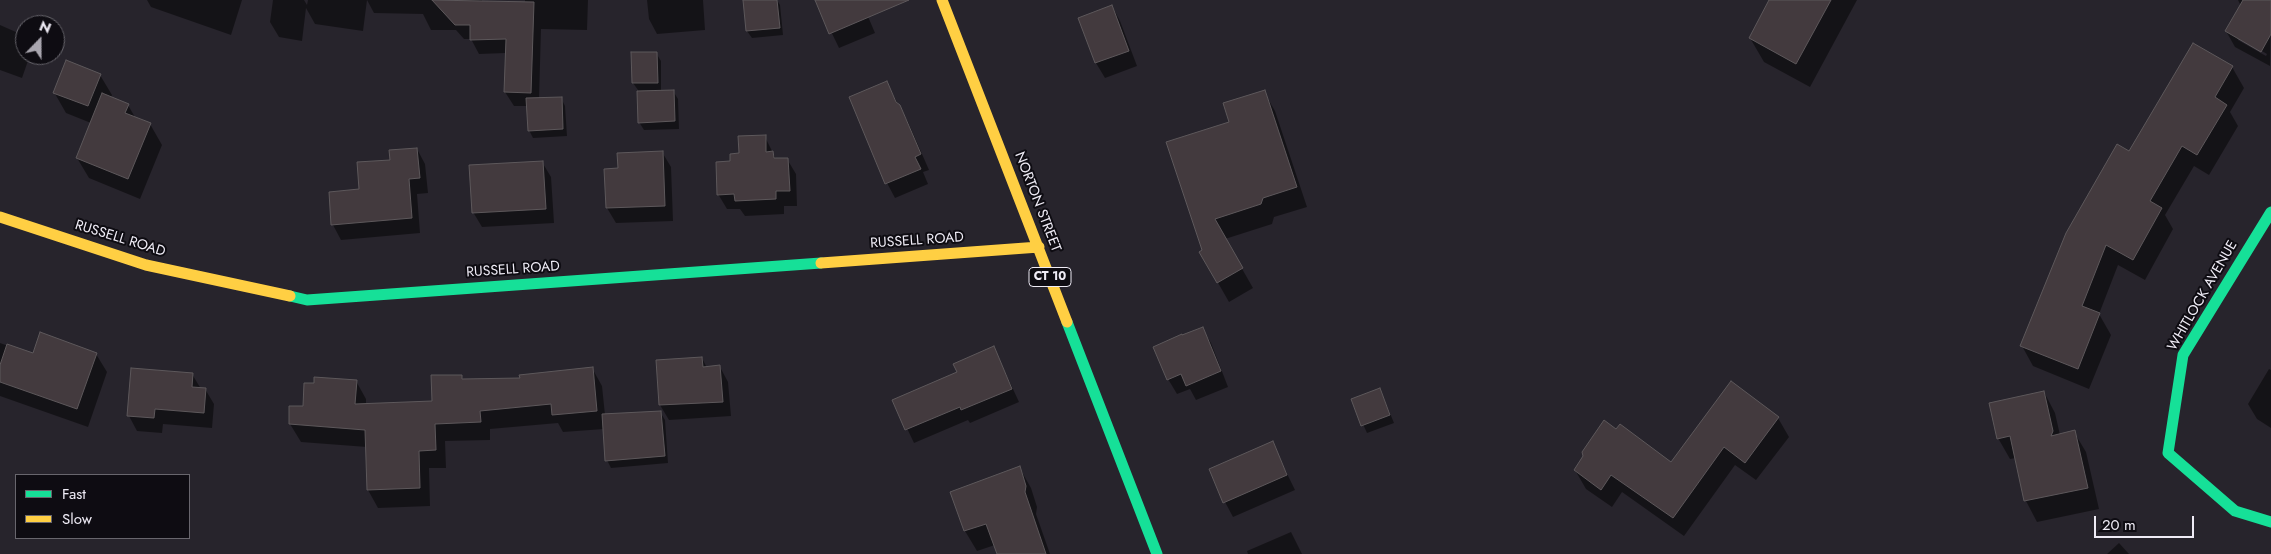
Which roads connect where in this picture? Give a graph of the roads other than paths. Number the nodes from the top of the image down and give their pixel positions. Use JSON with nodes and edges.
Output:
{"nodes":[{"id":1,"x":942,"y":0,"type":"edge"},
{"id":2,"x":2271,"y":212,"type":"edge"},
{"id":3,"x":0,"y":217,"type":"edge"},
{"id":4,"x":1039,"y":247,"type":"junction"},
{"id":5,"x":2271,"y":522,"type":"edge"},
{"id":6,"x":1158,"y":554,"type":"edge"}],
"edges":[{"from":1,"to":4,"type":"main road","name":"NORTON STREET","number":"CT 10"},
{"from":2,"to":5,"type":"main road","name":"WHITLOCK AVENUE"},
{"from":3,"to":4,"type":"main road","name":"RUSSELL ROAD"},
{"from":4,"to":6,"type":"main road","name":"NORTON STREET","number":"CT 10"}]}
